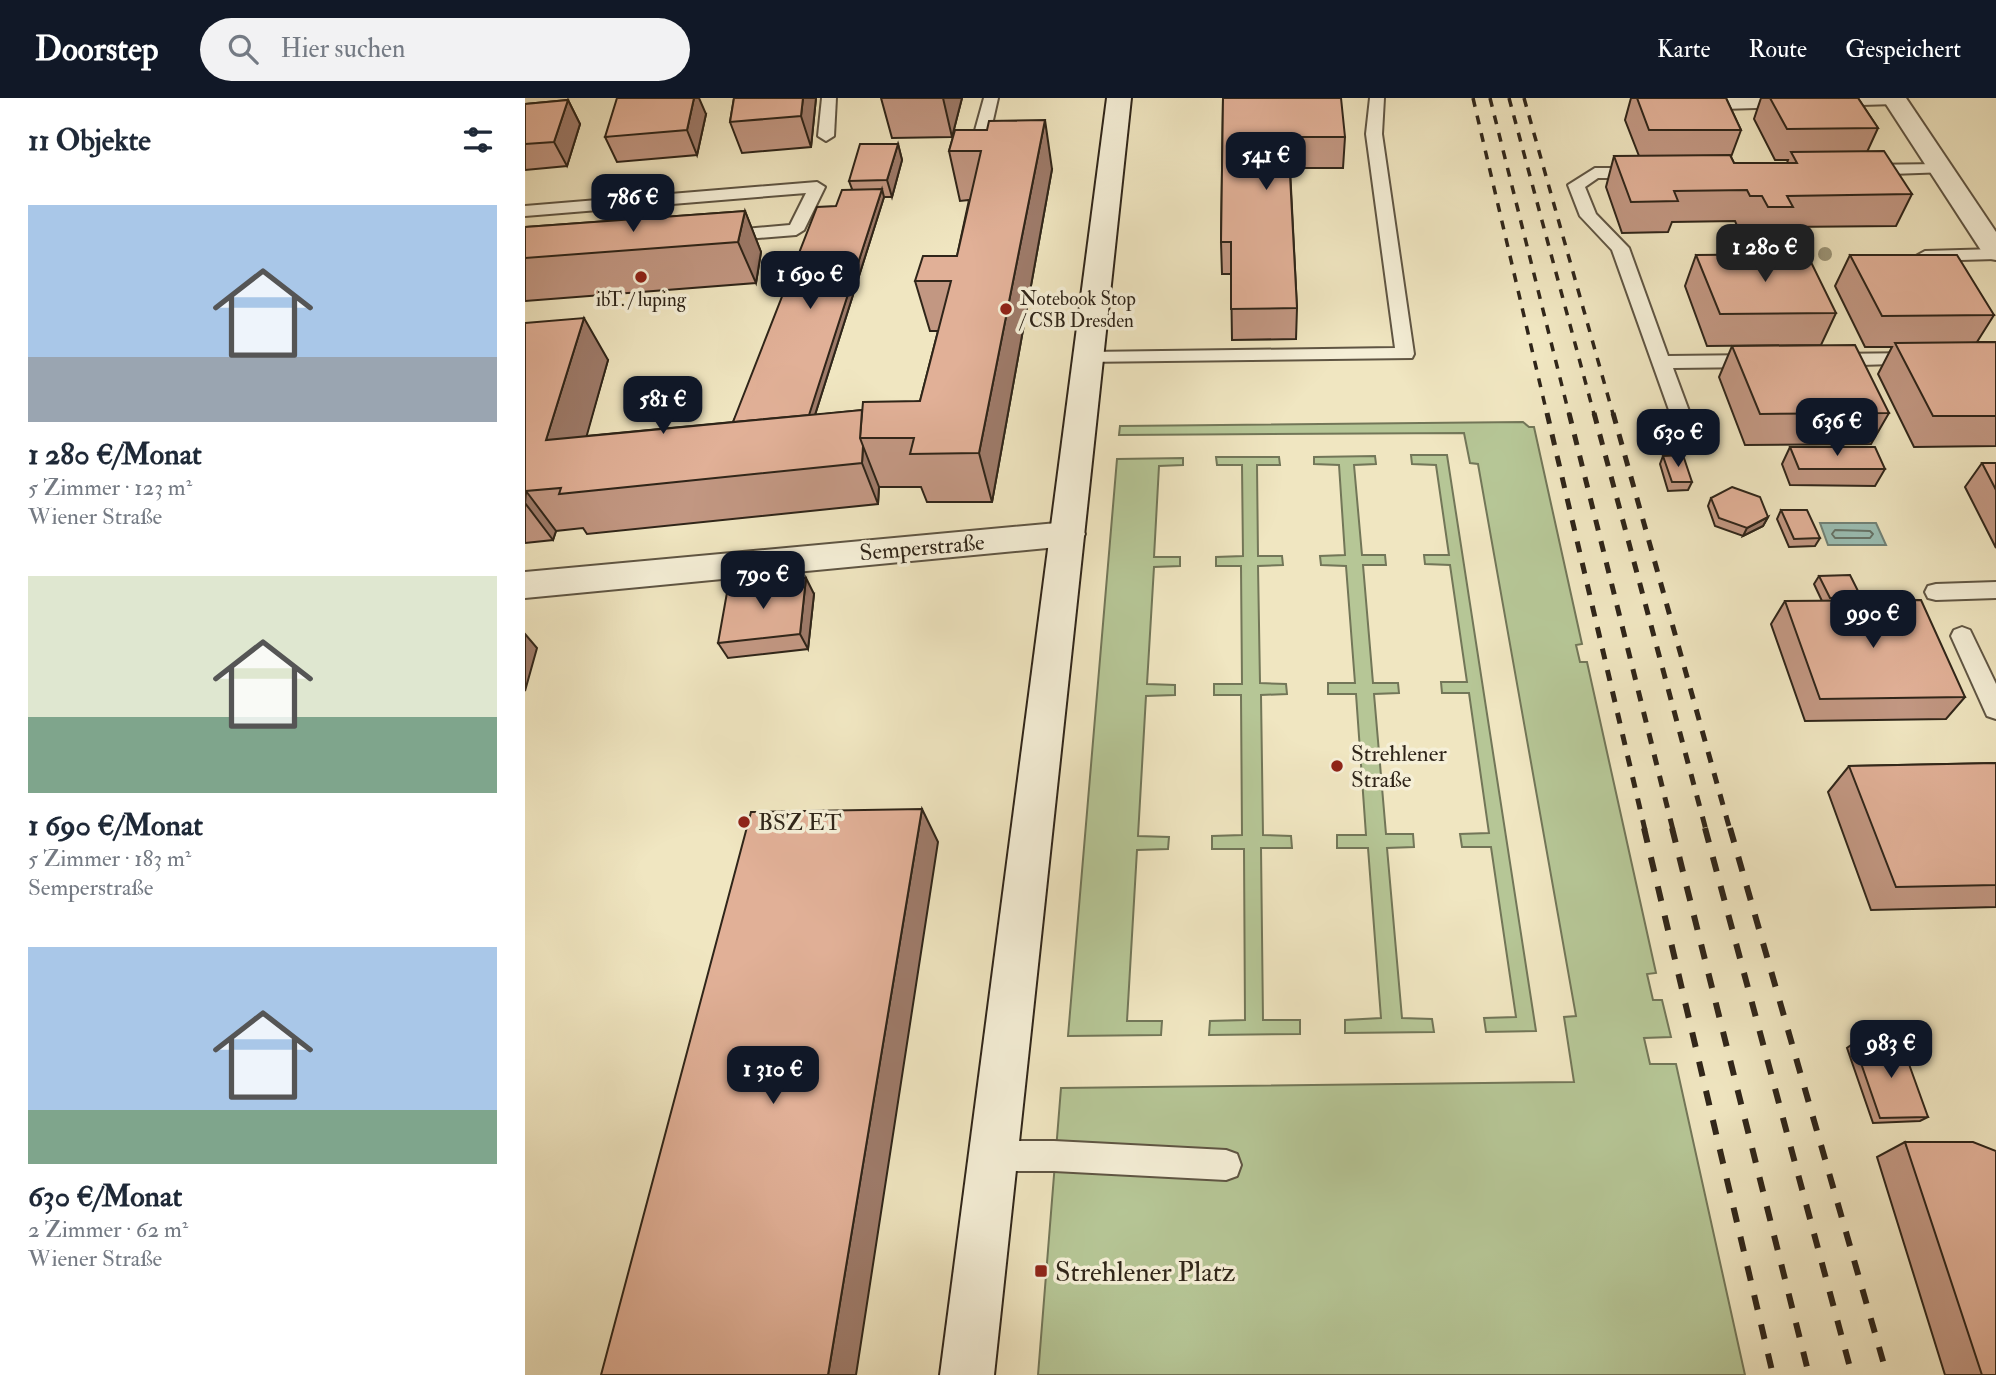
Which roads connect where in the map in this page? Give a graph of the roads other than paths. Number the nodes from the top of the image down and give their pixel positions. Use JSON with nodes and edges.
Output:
{"nodes":[{"id":1,"x":829,"y":98,"type":"edge"},
{"id":2,"x":991,"y":98,"type":"edge"},
{"id":3,"x":1119,"y":98,"type":"edge"},
{"id":4,"x":1377,"y":98,"type":"edge"},
{"id":5,"x":1720,"y":98,"type":"edge"},
{"id":6,"x":1895,"y":99,"type":"edge"},
{"id":7,"x":1014,"y":128,"type":"edge"},
{"id":8,"x":826,"y":136,"type":"dead end"},
{"id":9,"x":1941,"y":169,"type":"junction"},
{"id":10,"x":1847,"y":171,"type":"edge"},
{"id":11,"x":1657,"y":173,"type":"edge"},
{"id":12,"x":525,"y":211,"type":"edge"},
{"id":13,"x":702,"y":238,"type":"edge"},
{"id":14,"x":1996,"y":253,"type":"edge"},
{"id":15,"x":1907,"y":256,"type":"edge"},
{"id":16,"x":1089,"y":358,"type":"junction"},
{"id":17,"x":1941,"y":359,"type":"edge"},
{"id":18,"x":1779,"y":360,"type":"edge"},
{"id":19,"x":1805,"y":360,"type":"edge"},
{"id":20,"x":1661,"y":362,"type":"junction"},
{"id":21,"x":1689,"y":438,"type":"dead end"},
{"id":22,"x":1067,"y":534,"type":"junction"},
{"id":23,"x":525,"y":585,"type":"edge"},
{"id":24,"x":1996,"y":590,"type":"edge"},
{"id":25,"x":1936,"y":592,"type":"dead end"},
{"id":26,"x":1962,"y":636,"type":"dead end"},
{"id":27,"x":1996,"y":709,"type":"edge"},
{"id":28,"x":993,"y":1156,"type":"junction"},
{"id":29,"x":1226,"y":1165,"type":"dead end"},
{"id":30,"x":967,"y":1375,"type":"edge"}],
"edges":[{"from":1,"to":8,"type":"lane"},
{"from":2,"to":7,"type":"lane"},
{"from":3,"to":16,"type":"main road"},
{"from":4,"to":16,"type":"lane"},
{"from":5,"to":6,"type":"lane"},
{"from":6,"to":9,"type":"main road"},
{"from":9,"to":10,"type":"lane"},
{"from":9,"to":14,"type":"main road"},
{"from":11,"to":20,"type":"lane"},
{"from":12,"to":13,"type":"lane"},
{"from":14,"to":15,"type":"lane"},
{"from":16,"to":22,"type":"main road"},
{"from":17,"to":19,"type":"lane"},
{"from":18,"to":20,"type":"lane"},
{"from":20,"to":21,"type":"lane"},
{"from":22,"to":23,"type":"main road","name":"Semperstraße"},
{"from":22,"to":28,"type":"main road"},
{"from":24,"to":25,"type":"lane"},
{"from":26,"to":27,"type":"lane"},
{"from":28,"to":29,"type":"lane"},
{"from":28,"to":30,"type":"main road"}]}
